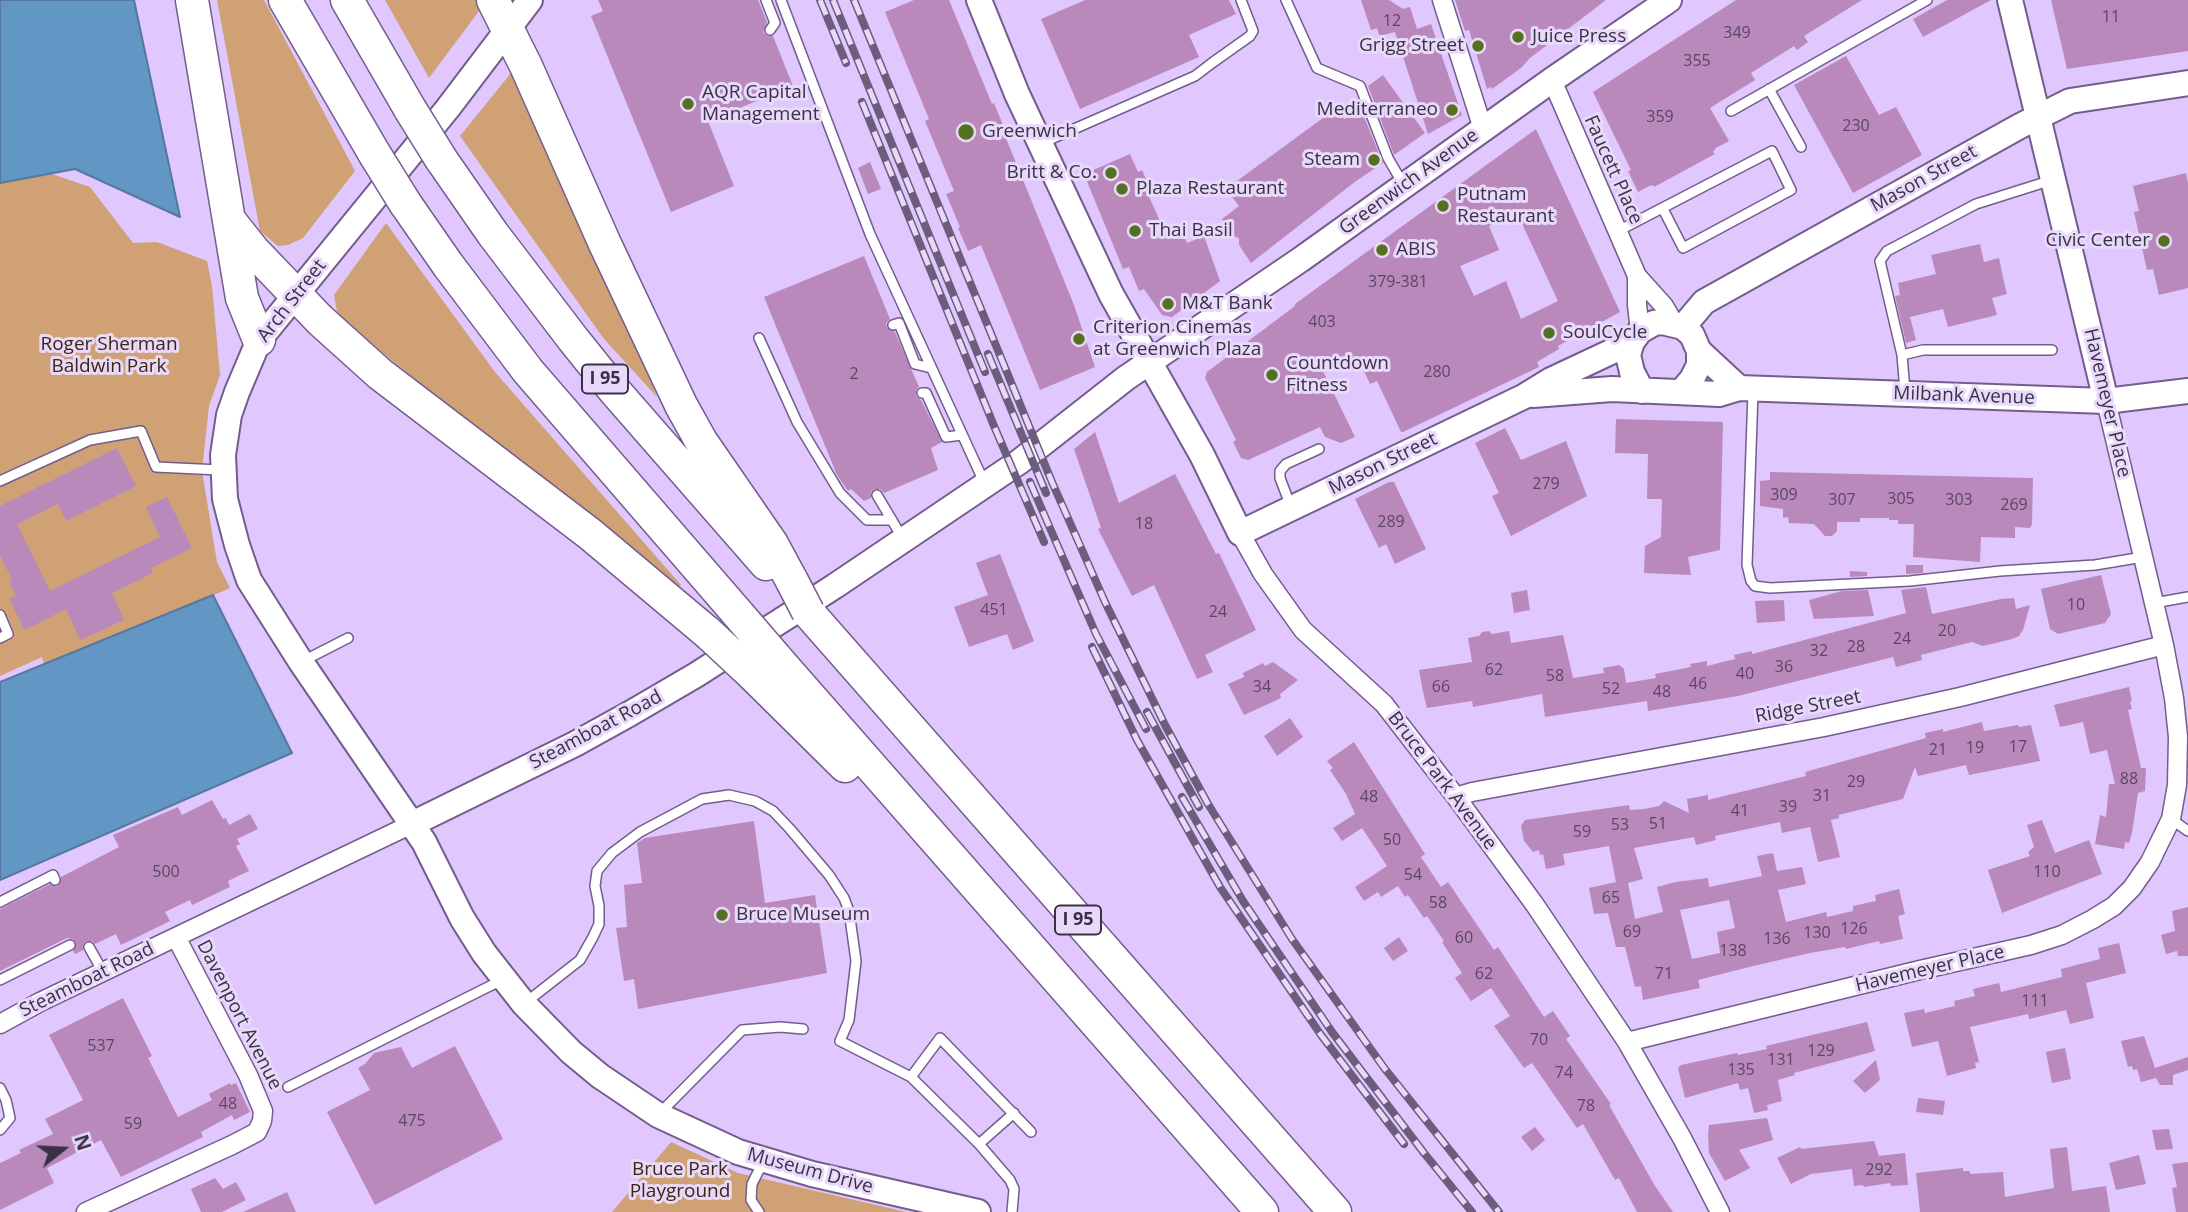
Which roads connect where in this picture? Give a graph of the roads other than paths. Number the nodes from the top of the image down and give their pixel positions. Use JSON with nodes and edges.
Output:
{"nodes":[{"id":1,"x":192,"y":0,"type":"edge"},
{"id":2,"x":285,"y":0,"type":"edge"},
{"id":3,"x":347,"y":0,"type":"edge"},
{"id":4,"x":494,"y":0,"type":"edge"},
{"id":5,"x":530,"y":0,"type":"edge"},
{"id":6,"x":766,"y":0,"type":"edge"},
{"id":7,"x":781,"y":0,"type":"edge"},
{"id":8,"x":979,"y":0,"type":"edge"},
{"id":9,"x":1241,"y":0,"type":"edge"},
{"id":10,"x":1286,"y":0,"type":"edge"},
{"id":11,"x":1442,"y":0,"type":"edge"},
{"id":12,"x":1669,"y":0,"type":"edge"},
{"id":13,"x":1927,"y":0,"type":"edge"},
{"id":14,"x":2010,"y":0,"type":"edge"},
{"id":15,"x":509,"y":29,"type":"junction"},
{"id":16,"x":770,"y":30,"type":"dead end"},
{"id":17,"x":1552,"y":80,"type":"junction"},
{"id":18,"x":2188,"y":83,"type":"edge"},
{"id":19,"x":1769,"y":89,"type":"junction"},
{"id":20,"x":1731,"y":111,"type":"dead end"},
{"id":21,"x":2039,"y":117,"type":"junction"},
{"id":22,"x":1483,"y":130,"type":"junction"},
{"id":23,"x":1041,"y":144,"type":"junction"},
{"id":24,"x":1801,"y":147,"type":"dead end"},
{"id":25,"x":2054,"y":180,"type":"junction"},
{"id":26,"x":1404,"y":186,"type":"junction"},
{"id":27,"x":1663,"y":209,"type":"junction"},
{"id":28,"x":230,"y":220,"type":"junction"},
{"id":29,"x":1618,"y":231,"type":"junction"},
{"id":30,"x":1637,"y":276,"type":"junction"},
{"id":31,"x":297,"y":294,"type":"junction"},
{"id":32,"x":893,"y":325,"type":"dead end"},
{"id":33,"x":1678,"y":325,"type":"junction"},
{"id":34,"x":1636,"y":337,"type":"junction"},
{"id":35,"x":759,"y":338,"type":"dead end"},
{"id":36,"x":259,"y":340,"type":"junction"},
{"id":37,"x":2052,"y":350,"type":"dead end"},
{"id":38,"x":1699,"y":351,"type":"junction"},
{"id":39,"x":1902,"y":355,"type":"junction"},
{"id":40,"x":1149,"y":363,"type":"junction"},
{"id":41,"x":931,"y":368,"type":"junction"},
{"id":42,"x":1746,"y":389,"type":"junction"},
{"id":43,"x":1642,"y":390,"type":"junction"},
{"id":44,"x":1681,"y":391,"type":"junction"},
{"id":45,"x":2188,"y":391,"type":"edge"},
{"id":46,"x":922,"y":393,"type":"dead end"},
{"id":47,"x":1905,"y":394,"type":"junction"},
{"id":48,"x":1525,"y":396,"type":"junction"},
{"id":49,"x":2106,"y":401,"type":"junction"},
{"id":50,"x":962,"y":435,"type":"junction"},
{"id":51,"x":1319,"y":449,"type":"dead end"},
{"id":52,"x":224,"y":470,"type":"junction"},
{"id":53,"x":0,"y":481,"type":"edge"},
{"id":54,"x":985,"y":485,"type":"junction"},
{"id":55,"x":877,"y":495,"type":"dead end"},
{"id":56,"x":1292,"y":508,"type":"junction"},
{"id":57,"x":898,"y":530,"type":"junction"},
{"id":58,"x":1240,"y":533,"type":"junction"},
{"id":59,"x":2143,"y":557,"type":"junction"},
{"id":60,"x":789,"y":583,"type":"junction"},
{"id":61,"x":2188,"y":597,"type":"edge"},
{"id":62,"x":2154,"y":603,"type":"junction"},
{"id":63,"x":0,"y":615,"type":"edge"},
{"id":64,"x":0,"y":638,"type":"edge"},
{"id":65,"x":348,"y":638,"type":"dead end"},
{"id":66,"x":2164,"y":645,"type":"junction"},
{"id":67,"x":301,"y":662,"type":"junction"},
{"id":68,"x":763,"y":666,"type":"junction"},
{"id":69,"x":2171,"y":683,"type":"junction"},
{"id":70,"x":2188,"y":708,"type":"edge"},
{"id":71,"x":1457,"y":797,"type":"junction"},
{"id":72,"x":2178,"y":809,"type":"edge"},
{"id":73,"x":412,"y":824,"type":"junction"},
{"id":74,"x":2188,"y":831,"type":"edge"},
{"id":75,"x":55,"y":880,"type":"dead end"},
{"id":76,"x":0,"y":902,"type":"edge"},
{"id":77,"x":176,"y":937,"type":"junction"},
{"id":78,"x":70,"y":945,"type":"dead end"},
{"id":79,"x":89,"y":947,"type":"dead end"},
{"id":80,"x":103,"y":972,"type":"junction"},
{"id":81,"x":0,"y":980,"type":"edge"},
{"id":82,"x":504,"y":980,"type":"junction"},
{"id":83,"x":524,"y":1004,"type":"junction"},
{"id":84,"x":0,"y":1024,"type":"edge"},
{"id":85,"x":803,"y":1029,"type":"dead end"},
{"id":86,"x":1627,"y":1042,"type":"junction"},
{"id":87,"x":911,"y":1077,"type":"junction"},
{"id":88,"x":288,"y":1087,"type":"dead end"},
{"id":89,"x":0,"y":1088,"type":"edge"},
{"id":90,"x":1014,"y":1113,"type":"junction"},
{"id":91,"x":658,"y":1115,"type":"junction"},
{"id":92,"x":0,"y":1130,"type":"edge"},
{"id":93,"x":1031,"y":1132,"type":"dead end"},
{"id":94,"x":979,"y":1144,"type":"junction"},
{"id":95,"x":764,"y":1161,"type":"junction"},
{"id":96,"x":86,"y":1212,"type":"edge"},
{"id":97,"x":759,"y":1212,"type":"edge"},
{"id":98,"x":978,"y":1212,"type":"edge"},
{"id":99,"x":1012,"y":1212,"type":"edge"},
{"id":100,"x":1262,"y":1212,"type":"edge"},
{"id":101,"x":1335,"y":1212,"type":"edge"},
{"id":102,"x":1720,"y":1212,"type":"edge"}],
"edges":[{"from":1,"to":28,"type":"highway"},
{"from":2,"to":68,"type":"highway","number":"I 95","bridge":true},
{"from":3,"to":60,"type":"highway","number":"I 95","bridge":true},
{"from":4,"to":15,"type":"highway"},
{"from":5,"to":15,"type":"main road","name":"Arch Street"},
{"from":6,"to":16,"type":"lane"},
{"from":7,"to":41,"type":"lane"},
{"from":8,"to":23,"type":"main road","name":"Bruce Park Avenue"},
{"from":9,"to":23,"type":"lane"},
{"from":10,"to":26,"type":"lane"},
{"from":11,"to":22,"type":"street"},
{"from":12,"to":17,"type":"main road","name":"Greenwich Avenue"},
{"from":13,"to":19,"type":"lane"},
{"from":14,"to":21,"type":"main road","name":"Havemeyer Place"},
{"from":15,"to":31,"type":"main road","name":"Arch Street"},
{"from":15,"to":60,"type":"highway"},
{"from":17,"to":22,"type":"main road","name":"Greenwich Avenue"},
{"from":17,"to":29,"type":"street","name":"Faucett Place"},
{"from":18,"to":21,"type":"main road","name":"Mason Street"},
{"from":19,"to":20,"type":"lane"},
{"from":19,"to":24,"type":"lane"},
{"from":21,"to":25,"type":"main road","name":"Havemeyer Place"},
{"from":21,"to":33,"type":"main road","name":"Mason Street"},
{"from":22,"to":26,"type":"main road","name":"Greenwich Avenue"},
{"from":23,"to":40,"type":"main road","name":"Bruce Park Avenue"},
{"from":25,"to":39,"type":"lane"},
{"from":25,"to":49,"type":"main road","name":"Havemeyer Place"},
{"from":26,"to":40,"type":"main road","name":"Greenwich Avenue"},
{"from":27,"to":27,"type":"lane"},
{"from":27,"to":29,"type":"lane"},
{"from":28,"to":31,"type":"highway"},
{"from":28,"to":36,"type":"highway"},
{"from":29,"to":30,"type":"street","name":"Faucett Place"},
{"from":30,"to":33,"type":"street","name":"Faucett Place"},
{"from":30,"to":34,"type":"street","name":"Faucett Place"},
{"from":31,"to":36,"type":"main road","name":"Arch Street"},
{"from":31,"to":68,"type":"highway","bridge":true},
{"from":32,"to":41,"type":"lane"},
{"from":33,"to":34,"type":"main road","name":"Mason Street"},
{"from":33,"to":38,"type":"main road"},
{"from":34,"to":43,"type":"main road"},
{"from":34,"to":48,"type":"main road","name":"Mason Street"},
{"from":35,"to":57,"type":"lane"},
{"from":36,"to":52,"type":"main road","name":"Arch Street"},
{"from":37,"to":39,"type":"lane"},
{"from":38,"to":42,"type":"main road"},
{"from":38,"to":44,"type":"main road"},
{"from":39,"to":47,"type":"lane"},
{"from":40,"to":54,"type":"main road","name":"Steamboat Road"},
{"from":40,"to":58,"type":"main road","name":"Bruce Park Avenue"},
{"from":41,"to":50,"type":"lane"},
{"from":42,"to":44,"type":"main road","name":"Milbank Avenue"},
{"from":42,"to":47,"type":"main road","name":"Milbank Avenue"},
{"from":42,"to":59,"type":"lane"},
{"from":43,"to":44,"type":"main road","name":"Mason Street"},
{"from":43,"to":48,"type":"main road","name":"Mason Street"},
{"from":45,"to":49,"type":"main road","name":"Milbank Avenue"},
{"from":46,"to":50,"type":"lane"},
{"from":47,"to":49,"type":"main road","name":"Milbank Avenue"},
{"from":48,"to":56,"type":"main road","name":"Mason Street"},
{"from":49,"to":59,"type":"street","name":"Havemeyer Place"},
{"from":50,"to":54,"type":"lane"},
{"from":51,"to":56,"type":"lane"},
{"from":52,"to":53,"type":"lane"},
{"from":52,"to":67,"type":"main road","name":"Arch Street"},
{"from":54,"to":57,"type":"main road","name":"Steamboat Road"},
{"from":55,"to":57,"type":"lane"},
{"from":56,"to":58,"type":"main road","name":"Mason Street"},
{"from":57,"to":73,"type":"main road","name":"Steamboat Road"},
{"from":58,"to":71,"type":"street","name":"Bruce Park Avenue"},
{"from":59,"to":62,"type":"street","name":"Havemeyer Place"},
{"from":60,"to":101,"type":"highway","number":"I 95","bridge":true},
{"from":61,"to":62,"type":"lane"},
{"from":62,"to":66,"type":"street","name":"Havemeyer Place"},
{"from":63,"to":64,"type":"lane"},
{"from":65,"to":67,"type":"lane"},
{"from":66,"to":69,"type":"street","name":"Havemeyer Place"},
{"from":66,"to":71,"type":"street","name":"Ridge Street"},
{"from":67,"to":73,"type":"main road","name":"Arch Street"},
{"from":68,"to":100,"type":"highway","number":"I 95"},
{"from":69,"to":70,"type":"street"},
{"from":69,"to":72,"type":"street","name":"Havemeyer Place"},
{"from":71,"to":86,"type":"street","name":"Bruce Park Avenue"},
{"from":72,"to":74,"type":"lane"},
{"from":72,"to":86,"type":"street","name":"Havemeyer Place"},
{"from":73,"to":77,"type":"street","name":"Steamboat Road"},
{"from":73,"to":82,"type":"main road","name":"Museum Drive"},
{"from":75,"to":76,"type":"lane"},
{"from":77,"to":80,"type":"street","name":"Steamboat Road"},
{"from":77,"to":96,"type":"street","name":"Davenport Avenue"},
{"from":78,"to":81,"type":"lane"},
{"from":79,"to":80,"type":"lane"},
{"from":80,"to":84,"type":"street","name":"Steamboat Road"},
{"from":82,"to":83,"type":"main road","name":"Museum Drive"},
{"from":82,"to":88,"type":"lane"},
{"from":83,"to":87,"type":"lane"},
{"from":83,"to":91,"type":"main road","name":"Museum Drive"},
{"from":85,"to":91,"type":"lane"},
{"from":86,"to":102,"type":"street","name":"Bruce Park Avenue"},
{"from":87,"to":90,"type":"lane"},
{"from":87,"to":94,"type":"lane"},
{"from":89,"to":92,"type":"lane"},
{"from":90,"to":93,"type":"lane"},
{"from":90,"to":94,"type":"lane"},
{"from":91,"to":95,"type":"main road","name":"Museum Drive"},
{"from":94,"to":99,"type":"lane"},
{"from":95,"to":97,"type":"lane"},
{"from":95,"to":98,"type":"main road","name":"Museum Drive"}]}
